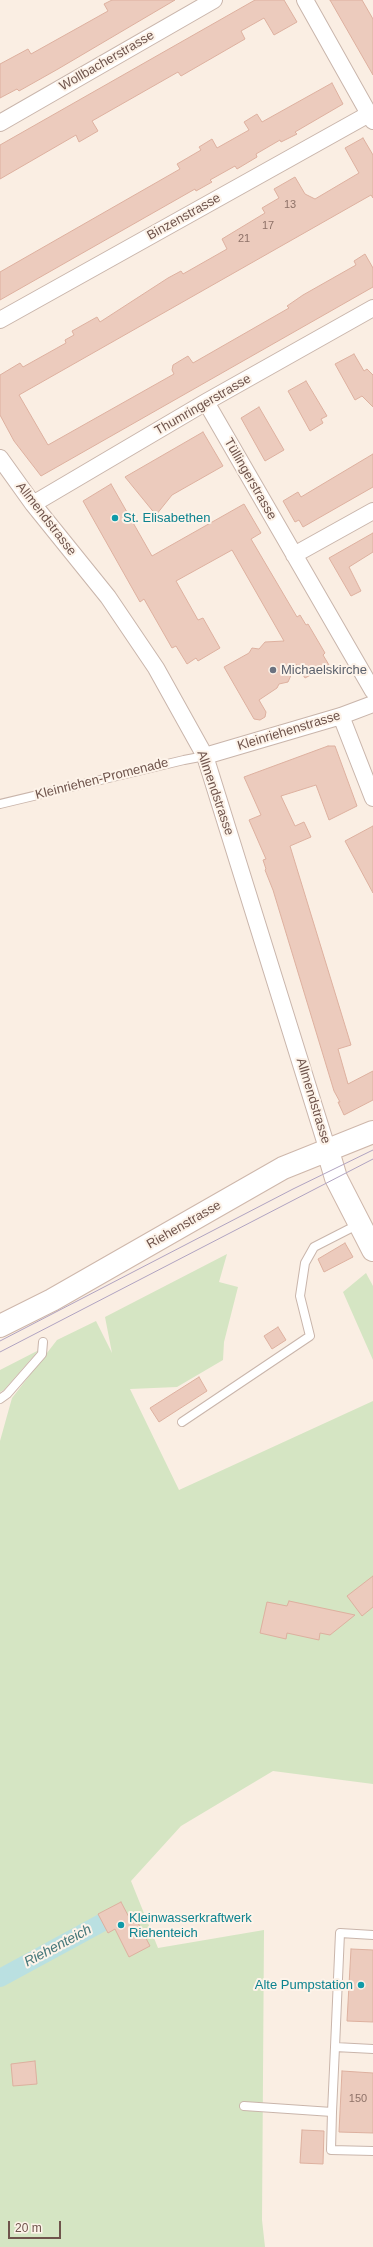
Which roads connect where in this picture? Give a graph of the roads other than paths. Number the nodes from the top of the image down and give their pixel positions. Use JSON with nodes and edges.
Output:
{"nodes":[{"id":1,"x":214,"y":0,"type":"edge"},
{"id":2,"x":305,"y":0,"type":"edge"},
{"id":3,"x":371,"y":117,"type":"edge"},
{"id":4,"x":0,"y":122,"type":"edge"},
{"id":5,"x":373,"y":308,"type":"edge"},
{"id":6,"x":0,"y":320,"type":"edge"},
{"id":7,"x":206,"y":402,"type":"junction"},
{"id":8,"x":0,"y":458,"type":"edge"},
{"id":9,"x":33,"y":504,"type":"junction"},
{"id":10,"x":373,"y":511,"type":"edge"},
{"id":11,"x":294,"y":555,"type":"junction"},
{"id":12,"x":373,"y":691,"type":"edge"},
{"id":13,"x":373,"y":704,"type":"edge"},
{"id":14,"x":341,"y":716,"type":"junction"},
{"id":15,"x":205,"y":756,"type":"junction"},
{"id":16,"x":373,"y":798,"type":"edge"},
{"id":17,"x":0,"y":804,"type":"edge"},
{"id":18,"x":373,"y":1132,"type":"edge"},
{"id":19,"x":328,"y":1151,"type":"junction"},
{"id":20,"x":359,"y":1224,"type":"junction"},
{"id":21,"x":373,"y":1250,"type":"edge"},
{"id":22,"x":0,"y":1326,"type":"edge"},
{"id":23,"x":43,"y":1342,"type":"dead end"},
{"id":24,"x":0,"y":1399,"type":"edge"},
{"id":25,"x":182,"y":1422,"type":"dead end"},
{"id":26,"x":373,"y":1935,"type":"edge"},
{"id":27,"x":335,"y":2047,"type":"junction"},
{"id":28,"x":373,"y":2049,"type":"edge"},
{"id":29,"x":244,"y":2106,"type":"dead end"},
{"id":30,"x":332,"y":2112,"type":"junction"},
{"id":31,"x":373,"y":2151,"type":"edge"}],
"edges":[{"from":1,"to":4,"type":"street","name":"Wollbacherstrasse"},
{"from":2,"to":3,"type":"street"},
{"from":3,"to":6,"type":"street","name":"Binzenstrasse"},
{"from":5,"to":7,"type":"street","name":"Thumringerstrasse"},
{"from":7,"to":9,"type":"street","name":"Thumringerstrasse"},
{"from":7,"to":11,"type":"street","name":"Tüllingerstrasse"},
{"from":8,"to":9,"type":"street","name":"Allmendstrasse"},
{"from":9,"to":15,"type":"street","name":"Allmendstrasse"},
{"from":10,"to":11,"type":"street"},
{"from":11,"to":12,"type":"street","name":"Tüllingerstrasse"},
{"from":13,"to":14,"type":"street","name":"Kleinriehenstrasse"},
{"from":14,"to":15,"type":"street","name":"Kleinriehenstrasse"},
{"from":14,"to":16,"type":"street"},
{"from":15,"to":17,"type":"lane","name":"Kleinriehen-Promenade"},
{"from":15,"to":19,"type":"street","name":"Allmendstrasse"},
{"from":18,"to":19,"type":"main road","name":"Riehenstrasse"},
{"from":19,"to":20,"type":"main road"},
{"from":19,"to":22,"type":"main road","name":"Riehenstrasse"},
{"from":20,"to":21,"type":"main road"},
{"from":20,"to":25,"type":"lane"},
{"from":23,"to":24,"type":"lane"},
{"from":26,"to":27,"type":"lane"},
{"from":27,"to":28,"type":"lane"},
{"from":27,"to":30,"type":"lane"},
{"from":29,"to":30,"type":"lane"},
{"from":30,"to":31,"type":"lane"}]}
